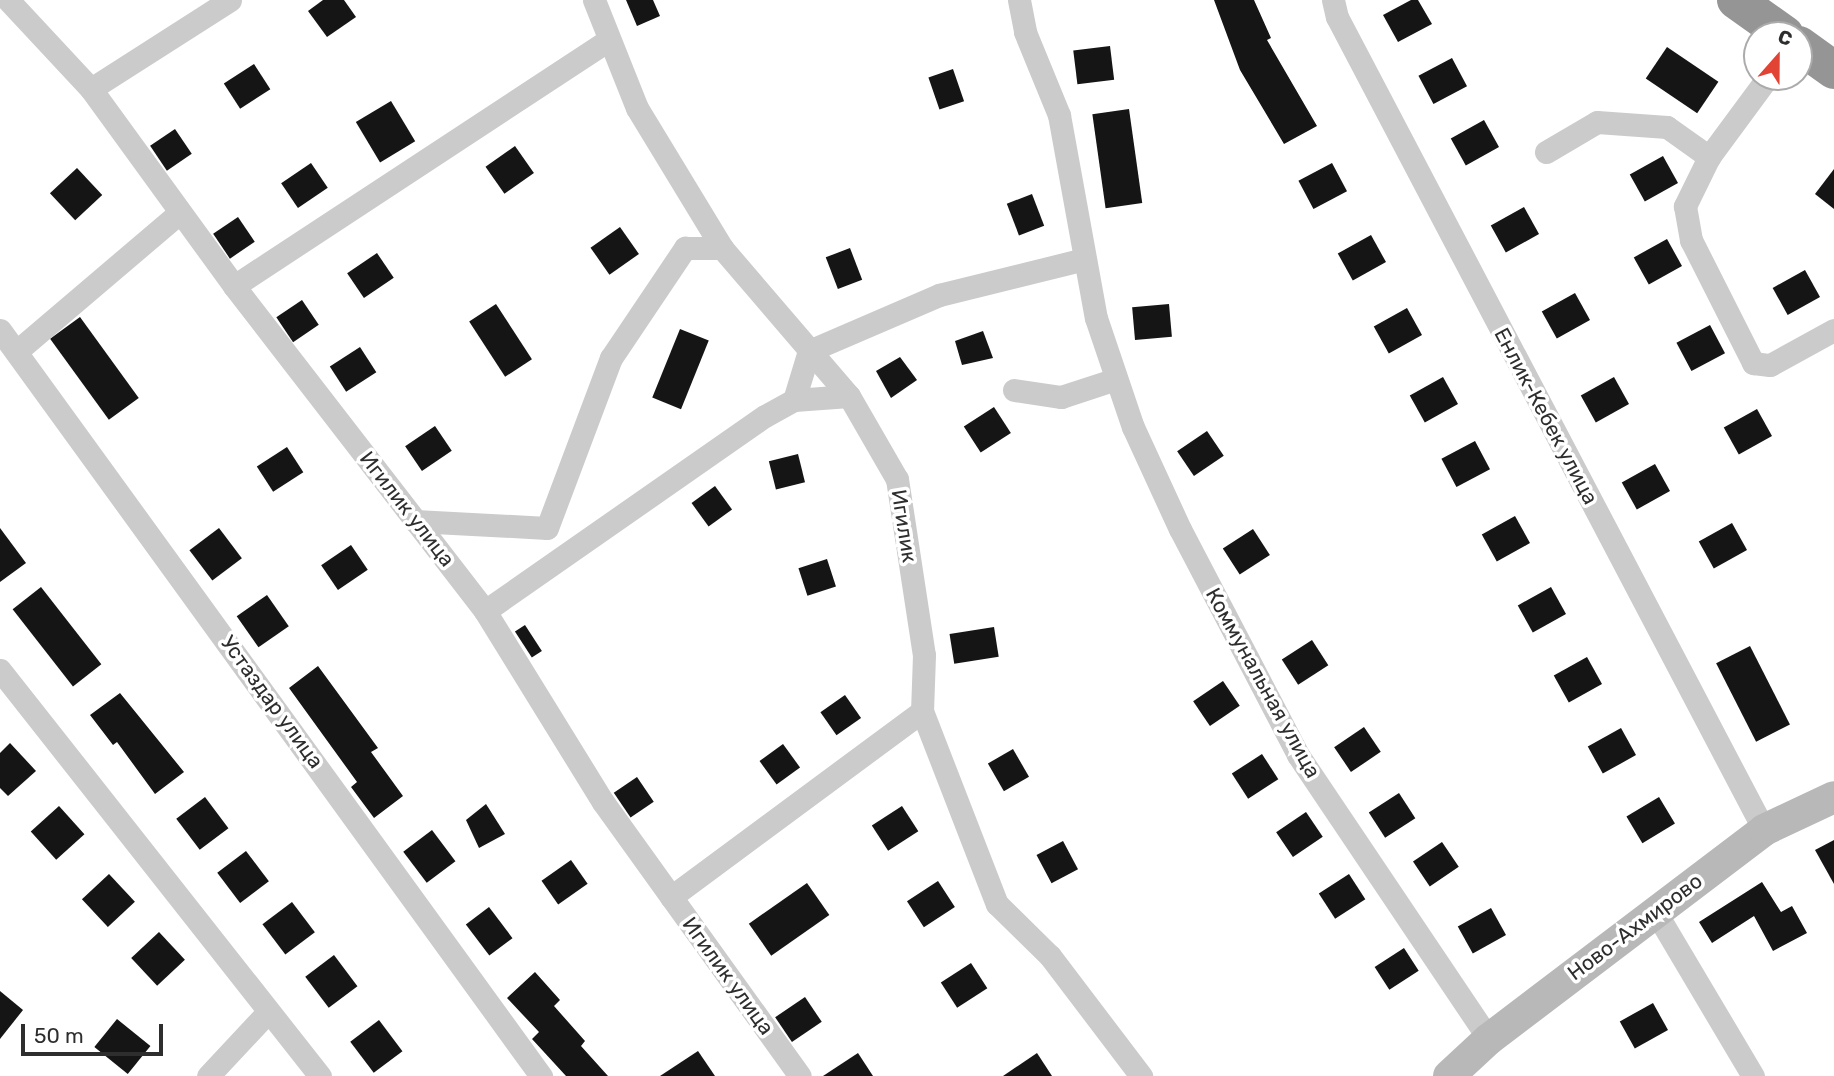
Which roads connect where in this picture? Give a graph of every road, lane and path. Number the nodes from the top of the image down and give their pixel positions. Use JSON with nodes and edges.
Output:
{"nodes":[{"id":1,"x":8,"y":0,"type":"edge"},
{"id":2,"x":230,"y":0,"type":"edge"},
{"id":3,"x":594,"y":0,"type":"edge"},
{"id":4,"x":1019,"y":0,"type":"edge"},
{"id":5,"x":1333,"y":0,"type":"edge"},
{"id":6,"x":1735,"y":0,"type":"edge"},
{"id":7,"x":1765,"y":21,"type":"edge"},
{"id":8,"x":607,"y":41,"type":"junction"},
{"id":9,"x":1813,"y":55,"type":"edge"},
{"id":10,"x":1834,"y":70,"type":"edge"},
{"id":11,"x":91,"y":89,"type":"junction"},
{"id":12,"x":1758,"y":91,"type":"edge"},
{"id":13,"x":1546,"y":152,"type":"dead end"},
{"id":14,"x":1709,"y":157,"type":"junction"},
{"id":15,"x":179,"y":213,"type":"junction"},
{"id":16,"x":722,"y":248,"type":"junction"},
{"id":17,"x":1085,"y":260,"type":"junction"},
{"id":18,"x":234,"y":286,"type":"junction"},
{"id":19,"x":0,"y":330,"type":"edge"},
{"id":20,"x":1834,"y":330,"type":"edge"},
{"id":21,"x":17,"y":351,"type":"junction"},
{"id":22,"x":809,"y":351,"type":"junction"},
{"id":23,"x":1113,"y":380,"type":"junction"},
{"id":24,"x":1014,"y":390,"type":"dead end"},
{"id":25,"x":849,"y":396,"type":"junction"},
{"id":26,"x":794,"y":400,"type":"junction"},
{"id":27,"x":415,"y":521,"type":"junction"},
{"id":28,"x":485,"y":611,"type":"junction"},
{"id":29,"x":0,"y":670,"type":"edge"},
{"id":30,"x":922,"y":712,"type":"junction"},
{"id":31,"x":1834,"y":797,"type":"edge"},
{"id":32,"x":1764,"y":830,"type":"junction"},
{"id":33,"x":671,"y":897,"type":"junction"},
{"id":34,"x":1655,"y":911,"type":"junction"},
{"id":35,"x":267,"y":1014,"type":"junction"},
{"id":36,"x":1489,"y":1039,"type":"junction"},
{"id":37,"x":208,"y":1076,"type":"edge"},
{"id":38,"x":320,"y":1076,"type":"edge"},
{"id":39,"x":541,"y":1076,"type":"edge"},
{"id":40,"x":800,"y":1076,"type":"edge"},
{"id":41,"x":1141,"y":1076,"type":"edge"},
{"id":42,"x":1449,"y":1076,"type":"edge"},
{"id":43,"x":1753,"y":1076,"type":"edge"}],
"edges":[{"from":1,"to":11,"type":"street","name":"Игилик улица"},
{"from":2,"to":11,"type":"street"},
{"from":3,"to":8,"type":"street","name":"Игилик"},
{"from":4,"to":17,"type":"street","name":"Коммунальная улица"},
{"from":5,"to":32,"type":"street","name":"Енлик-Кебек улица"},
{"from":6,"to":7,"type":"highway"},
{"from":8,"to":16,"type":"street","name":"Игилик"},
{"from":8,"to":18,"type":"street"},
{"from":9,"to":10,"type":"highway"},
{"from":11,"to":15,"type":"street","name":"Игилик улица"},
{"from":12,"to":14,"type":"street"},
{"from":13,"to":14,"type":"street"},
{"from":14,"to":20,"type":"street"},
{"from":15,"to":18,"type":"street","name":"Игилик улица"},
{"from":15,"to":21,"type":"street"},
{"from":16,"to":22,"type":"street","name":"Игилик"},
{"from":16,"to":27,"type":"street"},
{"from":17,"to":22,"type":"street"},
{"from":17,"to":23,"type":"street","name":"Коммунальная улица"},
{"from":18,"to":27,"type":"street","name":"Игилик улица"},
{"from":19,"to":21,"type":"street","name":"Устаздар улица"},
{"from":21,"to":39,"type":"street","name":"Устаздар улица"},
{"from":22,"to":25,"type":"street","name":"Игилик"},
{"from":22,"to":26,"type":"street"},
{"from":23,"to":24,"type":"street"},
{"from":23,"to":36,"type":"street","name":"Коммунальная улица"},
{"from":25,"to":26,"type":"street"},
{"from":25,"to":30,"type":"street","name":"Игилик"},
{"from":26,"to":28,"type":"street"},
{"from":27,"to":28,"type":"street","name":"Игилик улица"},
{"from":28,"to":33,"type":"street","name":"Игилик улица"},
{"from":29,"to":35,"type":"street"},
{"from":30,"to":33,"type":"street"},
{"from":30,"to":41,"type":"street","name":"Игилик"},
{"from":31,"to":32,"type":"street","name":"Ново-Ахмирово"},
{"from":32,"to":34,"type":"street","name":"Ново-Ахмирово"},
{"from":33,"to":40,"type":"street","name":"Игилик улица"},
{"from":34,"to":36,"type":"street","name":"Ново-Ахмирово"},
{"from":34,"to":43,"type":"street"},
{"from":35,"to":37,"type":"street"},
{"from":35,"to":38,"type":"street"},
{"from":36,"to":42,"type":"street","name":"Ново-Ахмирово"}]}
